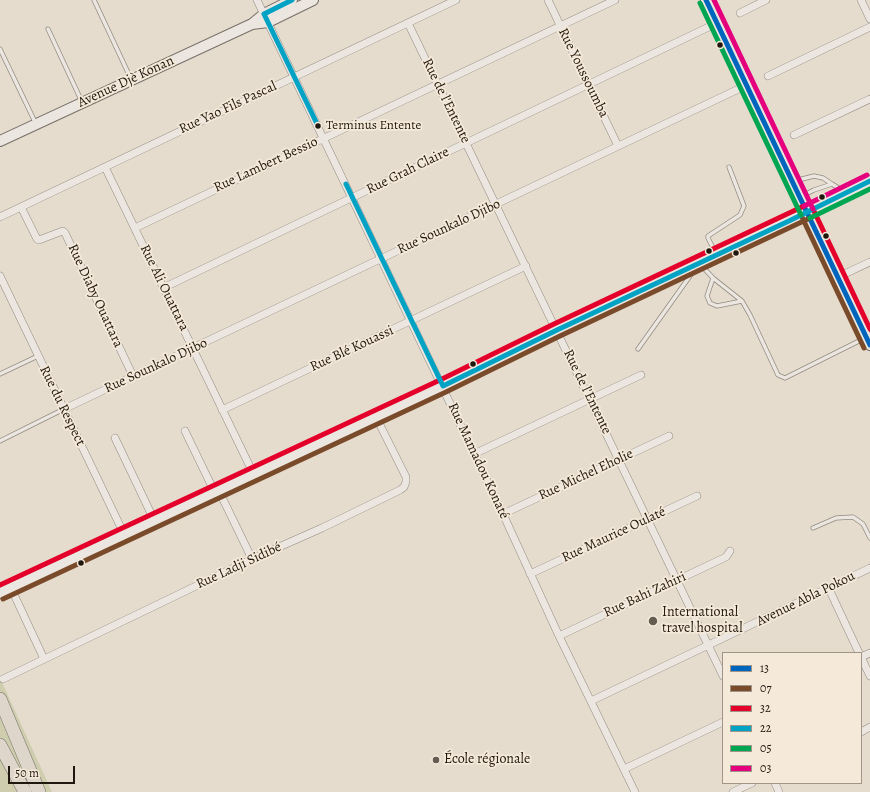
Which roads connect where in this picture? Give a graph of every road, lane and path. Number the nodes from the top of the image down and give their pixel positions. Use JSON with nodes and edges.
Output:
{"nodes":[{"id":1,"x":94,"y":0,"type":"edge"},
{"id":2,"x":257,"y":0,"type":"edge"},
{"id":3,"x":292,"y":0,"type":"edge"},
{"id":4,"x":313,"y":0,"type":"edge"},
{"id":5,"x":456,"y":0,"type":"edge"},
{"id":6,"x":548,"y":0,"type":"edge"},
{"id":7,"x":615,"y":0,"type":"edge"},
{"id":8,"x":706,"y":0,"type":"edge"},
{"id":9,"x":766,"y":0,"type":"edge"},
{"id":10,"x":861,"y":0,"type":"edge"},
{"id":11,"x":740,"y":13,"type":"dead end"},
{"id":12,"x":266,"y":18,"type":"junction"},
{"id":13,"x":870,"y":18,"type":"edge"},
{"id":14,"x":408,"y":23,"type":"junction"},
{"id":15,"x":717,"y":23,"type":"junction"},
{"id":16,"x":560,"y":26,"type":"junction"},
{"id":17,"x":870,"y":27,"type":"edge"},
{"id":18,"x":48,"y":29,"type":"dead end"},
{"id":19,"x":0,"y":49,"type":"edge"},
{"id":20,"x":768,"y":76,"type":"dead end"},
{"id":21,"x":294,"y":77,"type":"junction"},
{"id":22,"x":131,"y":80,"type":"junction"},
{"id":23,"x":438,"y":84,"type":"junction"},
{"id":24,"x":589,"y":84,"type":"junction"},
{"id":25,"x":747,"y":85,"type":"junction"},
{"id":26,"x":870,"y":99,"type":"edge"},
{"id":27,"x":83,"y":103,"type":"junction"},
{"id":28,"x":36,"y":125,"type":"junction"},
{"id":29,"x":794,"y":135,"type":"dead end"},
{"id":30,"x":324,"y":138,"type":"junction"},
{"id":31,"x":0,"y":141,"type":"edge"},
{"id":32,"x":466,"y":143,"type":"junction"},
{"id":33,"x":618,"y":146,"type":"junction"},
{"id":34,"x":105,"y":166,"type":"junction"},
{"id":35,"x":729,"y":167,"type":"dead end"},
{"id":36,"x":793,"y":181,"type":"junction"},
{"id":37,"x":870,"y":181,"type":"edge"},
{"id":38,"x":832,"y":184,"type":"junction"},
{"id":39,"x":846,"y":193,"type":"junction"},
{"id":40,"x":352,"y":197,"type":"junction"},
{"id":41,"x":800,"y":197,"type":"junction"},
{"id":42,"x":496,"y":204,"type":"junction"},
{"id":43,"x":21,"y":207,"type":"junction"},
{"id":44,"x":807,"y":212,"type":"junction"},
{"id":45,"x":0,"y":217,"type":"edge"},
{"id":46,"x":135,"y":228,"type":"junction"},
{"id":47,"x":716,"y":255,"type":"junction"},
{"id":48,"x":382,"y":259,"type":"junction"},
{"id":49,"x":870,"y":262,"type":"edge"},
{"id":50,"x":699,"y":263,"type":"junction"},
{"id":51,"x":526,"y":266,"type":"junction"},
{"id":52,"x":0,"y":276,"type":"edge"},
{"id":53,"x":838,"y":277,"type":"junction"},
{"id":54,"x":713,"y":278,"type":"junction"},
{"id":55,"x":164,"y":288,"type":"junction"},
{"id":56,"x":742,"y":301,"type":"junction"},
{"id":57,"x":411,"y":321,"type":"junction"},
{"id":58,"x":557,"y":330,"type":"junction"},
{"id":59,"x":869,"y":339,"type":"edge"},
{"id":60,"x":193,"y":348,"type":"junction"},
{"id":61,"x":638,"y":349,"type":"dead end"},
{"id":62,"x":38,"y":356,"type":"junction"},
{"id":63,"x":0,"y":374,"type":"edge"},
{"id":64,"x":641,"y":375,"type":"dead end"},
{"id":65,"x":133,"y":376,"type":"junction"},
{"id":66,"x":443,"y":386,"type":"junction"},
{"id":67,"x":590,"y":399,"type":"junction"},
{"id":68,"x":64,"y":409,"type":"junction"},
{"id":69,"x":222,"y":410,"type":"junction"},
{"id":70,"x":376,"y":417,"type":"junction"},
{"id":71,"x":185,"y":431,"type":"dead end"},
{"id":72,"x":669,"y":436,"type":"dead end"},
{"id":73,"x":115,"y":438,"type":"dead end"},
{"id":74,"x":0,"y":441,"type":"edge"},
{"id":75,"x":474,"y":454,"type":"junction"},
{"id":76,"x":619,"y":460,"type":"junction"},
{"id":77,"x":254,"y":475,"type":"junction"},
{"id":78,"x":217,"y":492,"type":"junction"},
{"id":79,"x":697,"y":496,"type":"dead end"},
{"id":80,"x":503,"y":514,"type":"junction"},
{"id":81,"x":648,"y":519,"type":"junction"},
{"id":82,"x":155,"y":522,"type":"junction"},
{"id":83,"x":813,"y":528,"type":"dead end"},
{"id":84,"x":125,"y":536,"type":"junction"},
{"id":85,"x":870,"y":538,"type":"edge"},
{"id":86,"x":730,"y":552,"type":"dead end"},
{"id":87,"x":252,"y":560,"type":"junction"},
{"id":88,"x":870,"y":568,"type":"edge"},
{"id":89,"x":530,"y":574,"type":"junction"},
{"id":90,"x":677,"y":580,"type":"junction"},
{"id":91,"x":11,"y":588,"type":"junction"},
{"id":92,"x":829,"y":589,"type":"junction"},
{"id":93,"x":0,"y":594,"type":"edge"},
{"id":94,"x":559,"y":636,"type":"junction"},
{"id":95,"x":708,"y":646,"type":"junction"},
{"id":96,"x":859,"y":652,"type":"edge"},
{"id":97,"x":862,"y":659,"type":"edge"},
{"id":98,"x":44,"y":660,"type":"junction"},
{"id":99,"x":722,"y":674,"type":"edge"},
{"id":100,"x":870,"y":676,"type":"edge"},
{"id":101,"x":3,"y":679,"type":"dead end"},
{"id":102,"x":0,"y":700,"type":"edge"},
{"id":103,"x":591,"y":701,"type":"junction"},
{"id":104,"x":722,"y":722,"type":"edge"},
{"id":105,"x":0,"y":745,"type":"edge"},
{"id":106,"x":624,"y":769,"type":"junction"},
{"id":107,"x":750,"y":784,"type":"edge"},
{"id":108,"x":25,"y":792,"type":"edge"},
{"id":109,"x":39,"y":792,"type":"edge"},
{"id":110,"x":635,"y":792,"type":"edge"},
{"id":111,"x":733,"y":792,"type":"edge"}],
"edges":[{"from":1,"to":22,"type":"lane"},
{"from":2,"to":12,"type":"street","name":"Rue Mamadou Konaté"},
{"from":3,"to":12,"type":"street","name":"Avenue Djè Konan"},
{"from":4,"to":12,"type":"street","name":"Avenue Djè Konan"},
{"from":5,"to":14,"type":"street","name":"Rue Yao Fils Pascal"},
{"from":6,"to":16,"type":"street","name":"Rue Youssoumba"},
{"from":7,"to":16,"type":"street","name":"Rue Lambert Bessio"},
{"from":8,"to":15,"type":"street"},
{"from":9,"to":11,"type":"street"},
{"from":10,"to":13,"type":"street"},
{"from":12,"to":21,"type":"street","name":"Rue Mamadou Konaté"},
{"from":12,"to":22,"type":"street","name":"Avenue Djè Konan"},
{"from":14,"to":21,"type":"street","name":"Rue Yao Fils Pascal"},
{"from":14,"to":23,"type":"street","name":"Rue de l'Entente"},
{"from":15,"to":24,"type":"street","name":"Rue Grah Claire"},
{"from":15,"to":25,"type":"street"},
{"from":16,"to":23,"type":"street","name":"Rue Lambert Bessio"},
{"from":16,"to":24,"type":"street","name":"Rue Youssoumba"},
{"from":17,"to":20,"type":"street"},
{"from":18,"to":27,"type":"lane"},
{"from":19,"to":28,"type":"lane"},
{"from":21,"to":30,"type":"street","name":"Rue Mamadou Konaté"},
{"from":21,"to":34,"type":"street","name":"Rue Yao Fils Pascal"},
{"from":22,"to":27,"type":"street","name":"Avenue Djè Konan"},
{"from":23,"to":30,"type":"street","name":"Rue Lambert Bessio"},
{"from":23,"to":32,"type":"street","name":"Rue de l'Entente"},
{"from":24,"to":32,"type":"street","name":"Rue Grah Claire"},
{"from":24,"to":33,"type":"street","name":"Rue Youssoumba"},
{"from":25,"to":33,"type":"street","name":"Rue Sounkalo Djibo"},
{"from":25,"to":36,"type":"street"},
{"from":26,"to":29,"type":"street"},
{"from":27,"to":28,"type":"street","name":"Avenue Djè Konan"},
{"from":28,"to":31,"type":"street","name":"Avenue Djè Konan"},
{"from":30,"to":40,"type":"street","name":"Rue Mamadou Konaté"},
{"from":30,"to":46,"type":"street","name":"Rue Lambert Bessio"},
{"from":32,"to":40,"type":"street","name":"Rue Grah Claire"},
{"from":32,"to":42,"type":"street","name":"Rue de l'Entente"},
{"from":33,"to":42,"type":"street","name":"Rue Sounkalo Djibo"},
{"from":34,"to":43,"type":"street","name":"Rue Yao Fils Pascal"},
{"from":34,"to":46,"type":"street","name":"Rue Ali Ouattara"},
{"from":35,"to":47,"type":"lane"},
{"from":36,"to":38,"type":"lane"},
{"from":36,"to":41,"type":"street"},
{"from":37,"to":39,"type":"street"},
{"from":38,"to":39,"type":"lane"},
{"from":38,"to":41,"type":"lane"},
{"from":39,"to":44,"type":"street"},
{"from":40,"to":48,"type":"street","name":"Rue Mamadou Konaté"},
{"from":40,"to":55,"type":"street","name":"Rue Grah Claire"},
{"from":41,"to":44,"type":"street"},
{"from":42,"to":48,"type":"street","name":"Rue Sounkalo Djibo"},
{"from":42,"to":51,"type":"street","name":"Rue de l'Entente"},
{"from":43,"to":45,"type":"street","name":"Rue Yao Fils Pascal"},
{"from":43,"to":65,"type":"street","name":"Rue Diaby Ouattara"},
{"from":44,"to":47,"type":"street"},
{"from":44,"to":53,"type":"street"},
{"from":46,"to":55,"type":"street","name":"Rue Ali Ouattara"},
{"from":47,"to":50,"type":"street"},
{"from":48,"to":57,"type":"street","name":"Rue Mamadou Konaté"},
{"from":48,"to":60,"type":"street","name":"Rue Sounkalo Djibo"},
{"from":49,"to":53,"type":"street"},
{"from":50,"to":54,"type":"lane"},
{"from":50,"to":58,"type":"street"},
{"from":50,"to":61,"type":"lane"},
{"from":51,"to":57,"type":"street","name":"Rue Blé Kouassi"},
{"from":51,"to":58,"type":"street","name":"Rue de l'Entente"},
{"from":52,"to":62,"type":"street","name":"Rue du Respect"},
{"from":53,"to":59,"type":"street"},
{"from":54,"to":56,"type":"lane"},
{"from":54,"to":56,"type":"lane"},
{"from":55,"to":60,"type":"street","name":"Rue Ali Ouattara"},
{"from":56,"to":59,"type":"lane"},
{"from":57,"to":66,"type":"street","name":"Rue Mamadou Konaté"},
{"from":57,"to":69,"type":"street","name":"Rue Blé Kouassi"},
{"from":58,"to":66,"type":"street"},
{"from":58,"to":67,"type":"street","name":"Rue de l'Entente"},
{"from":60,"to":65,"type":"street","name":"Rue Sounkalo Djibo"},
{"from":60,"to":69,"type":"street","name":"Rue Ali Ouattara"},
{"from":62,"to":63,"type":"lane"},
{"from":62,"to":68,"type":"street","name":"Rue du Respect"},
{"from":64,"to":67,"type":"street"},
{"from":65,"to":68,"type":"street","name":"Rue Sounkalo Djibo"},
{"from":66,"to":70,"type":"street"},
{"from":66,"to":75,"type":"street","name":"Rue Mamadou Konaté"},
{"from":67,"to":75,"type":"street"},
{"from":67,"to":76,"type":"street","name":"Rue de l'Entente"},
{"from":68,"to":74,"type":"lane"},
{"from":68,"to":84,"type":"street","name":"Rue du Respect"},
{"from":69,"to":77,"type":"street","name":"Rue Ali Ouattara"},
{"from":70,"to":77,"type":"street"},
{"from":70,"to":87,"type":"street","name":"Rue Ladji Sidibé"},
{"from":71,"to":78,"type":"street"},
{"from":72,"to":76,"type":"street","name":"Rue Michel Eholie"},
{"from":73,"to":82,"type":"street"},
{"from":75,"to":80,"type":"street","name":"Rue Mamadou Konaté"},
{"from":76,"to":80,"type":"street","name":"Rue Michel Eholie"},
{"from":76,"to":81,"type":"street","name":"Rue de l'Entente"},
{"from":77,"to":78,"type":"street"},
{"from":78,"to":82,"type":"street"},
{"from":78,"to":87,"type":"street"},
{"from":79,"to":81,"type":"street","name":"Rue Maurice Oulaté"},
{"from":80,"to":89,"type":"street","name":"Rue Mamadou Konaté"},
{"from":81,"to":89,"type":"street","name":"Rue Maurice Oulaté"},
{"from":81,"to":90,"type":"street","name":"Rue de l'Entente"},
{"from":82,"to":84,"type":"street"},
{"from":83,"to":85,"type":"lane"},
{"from":84,"to":91,"type":"street"},
{"from":86,"to":90,"type":"street","name":"Rue Bahi Zahiri"},
{"from":87,"to":98,"type":"street","name":"Rue Ladji Sidibé"},
{"from":88,"to":92,"type":"street","name":"Avenue Abla Pokou"},
{"from":89,"to":94,"type":"street","name":"Rue Mamadou Konaté"},
{"from":90,"to":94,"type":"street","name":"Rue Bahi Zahiri"},
{"from":90,"to":95,"type":"street","name":"Rue de l'Entente"},
{"from":91,"to":93,"type":"street"},
{"from":91,"to":98,"type":"street"},
{"from":92,"to":95,"type":"street","name":"Avenue Abla Pokou"},
{"from":92,"to":96,"type":"street"},
{"from":94,"to":103,"type":"street","name":"Rue Mamadou Konaté"},
{"from":95,"to":99,"type":"street","name":"Rue de l'Entente"},
{"from":95,"to":103,"type":"street","name":"Avenue Abla Pokou"},
{"from":97,"to":100,"type":"street"},
{"from":98,"to":101,"type":"street","name":"Rue Ladji Sidibé"},
{"from":102,"to":109,"type":"highway"},
{"from":103,"to":106,"type":"street","name":"Rue Mamadou Konaté"},
{"from":104,"to":106,"type":"street"},
{"from":105,"to":108,"type":"highway"},
{"from":106,"to":110,"type":"street","name":"Rue Mamadou Konaté"},
{"from":107,"to":111,"type":"street"}]}
